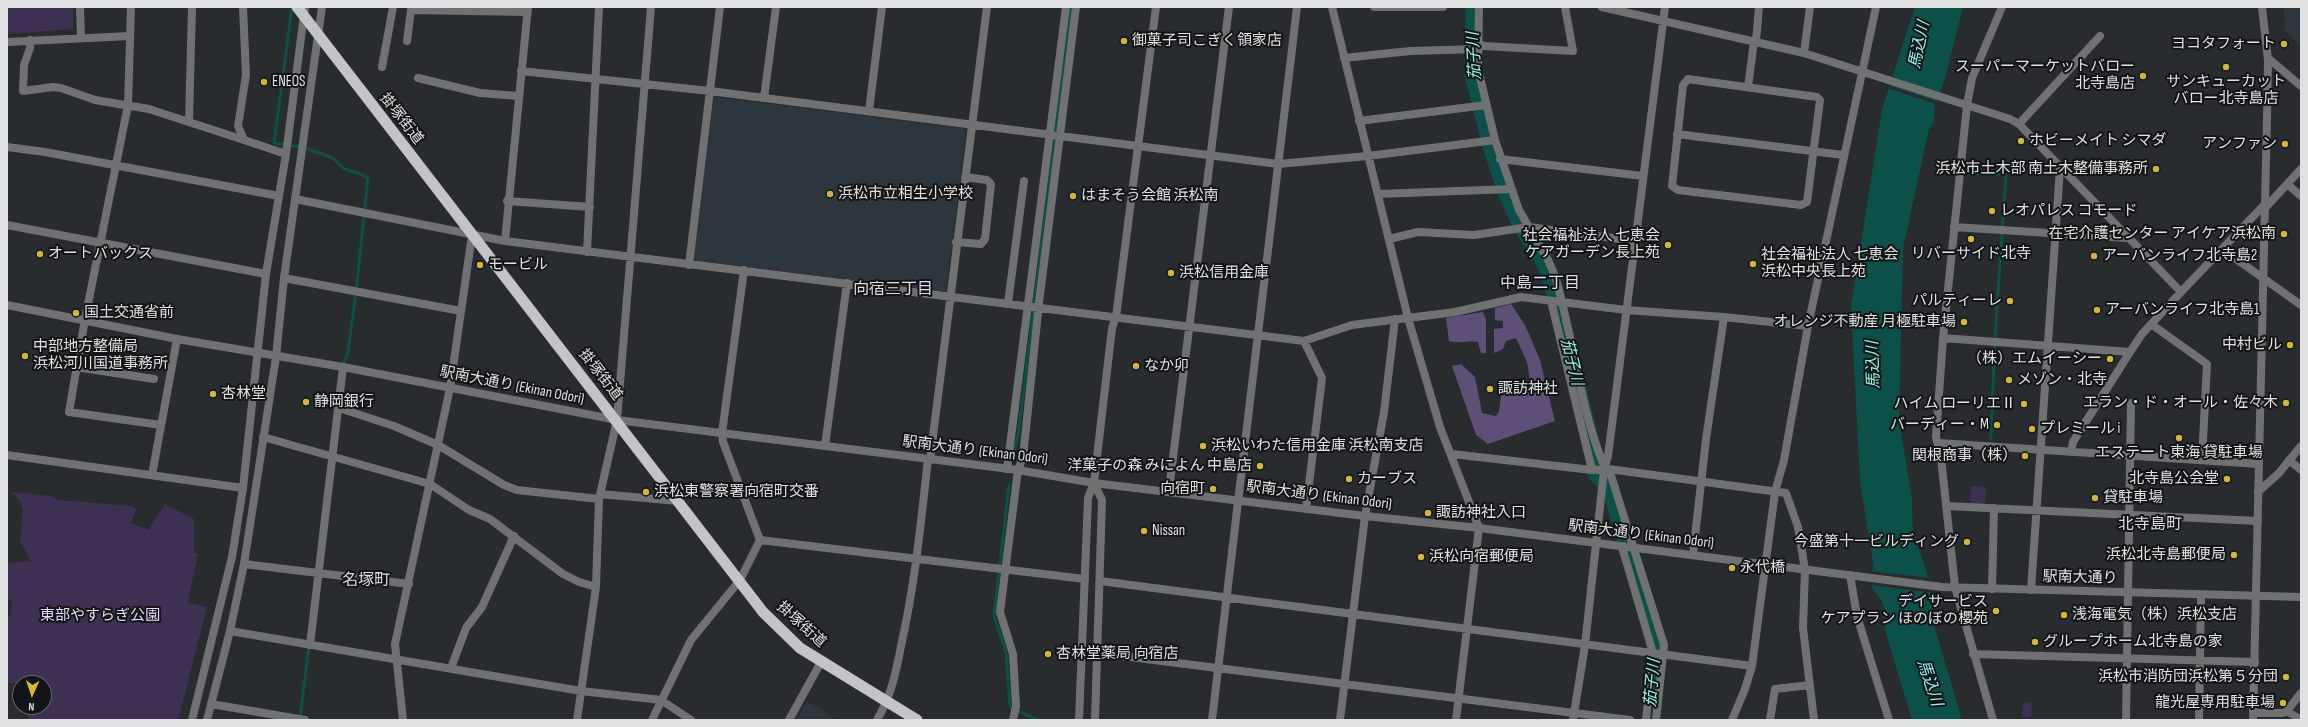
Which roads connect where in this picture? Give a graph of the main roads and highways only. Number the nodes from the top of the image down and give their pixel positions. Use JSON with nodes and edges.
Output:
{"nodes":[{"id":1,"x":302,"y":9,"type":"edge"},
{"id":2,"x":917,"y":720,"type":"edge"}],
"edges":[{"from":1,"to":2,"type":"highway","name":"掛塚街道"}]}
